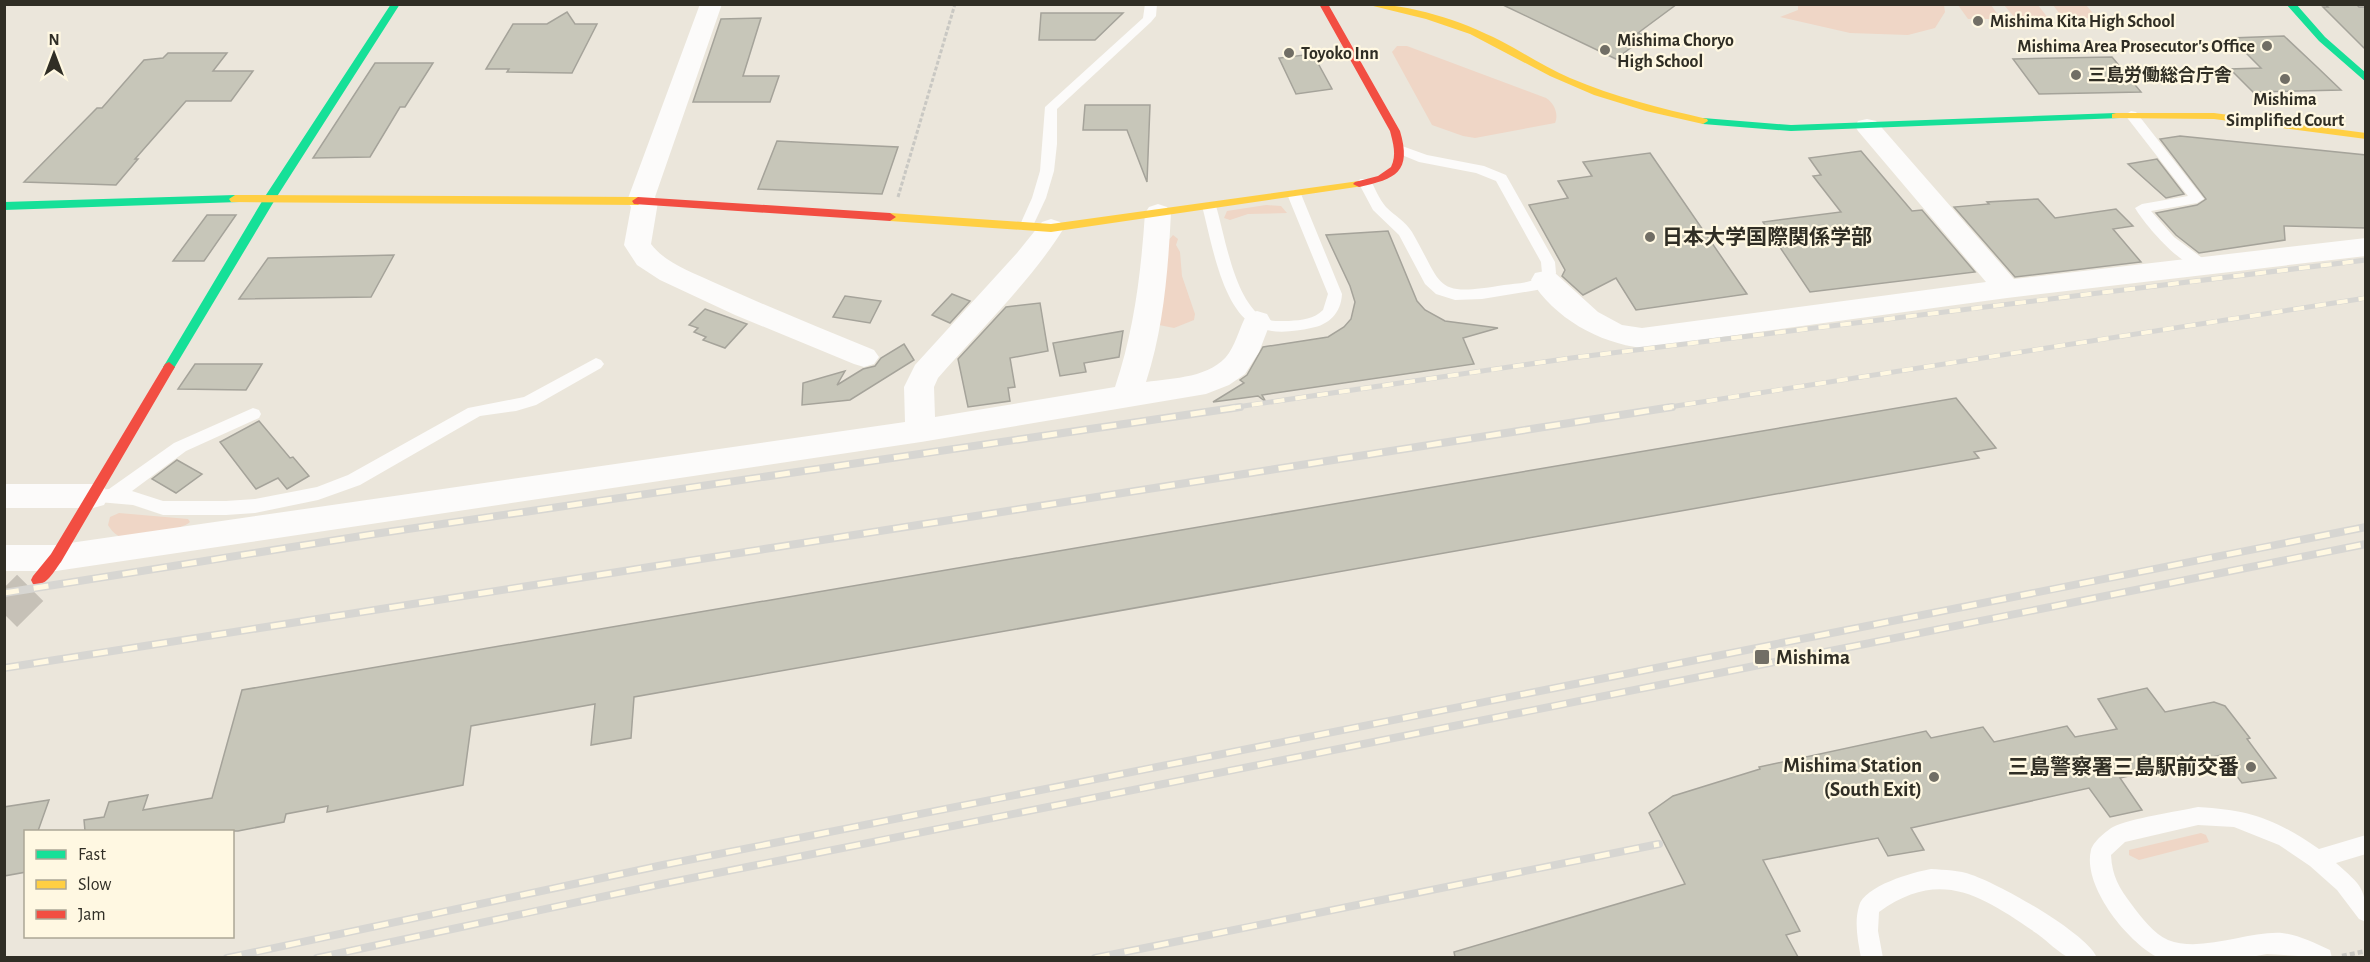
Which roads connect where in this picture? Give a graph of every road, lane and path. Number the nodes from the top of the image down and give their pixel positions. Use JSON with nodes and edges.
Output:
{"nodes":[{"id":1,"x":396,"y":4,"type":"edge"},
{"id":2,"x":711,"y":4,"type":"edge"},
{"id":3,"x":955,"y":4,"type":"edge"},
{"id":4,"x":1151,"y":4,"type":"edge"},
{"id":5,"x":1323,"y":4,"type":"edge"},
{"id":6,"x":1370,"y":4,"type":"edge"},
{"id":7,"x":2290,"y":4,"type":"edge"},
{"id":8,"x":2366,"y":79,"type":"edge"},
{"id":9,"x":2131,"y":116,"type":"junction"},
{"id":10,"x":1867,"y":126,"type":"junction"},
{"id":11,"x":2366,"y":136,"type":"edge"},
{"id":12,"x":1402,"y":150,"type":"junction"},
{"id":13,"x":1365,"y":182,"type":"junction"},
{"id":14,"x":1294,"y":194,"type":"junction"},
{"id":15,"x":270,"y":198,"type":"junction"},
{"id":16,"x":643,"y":202,"type":"junction"},
{"id":17,"x":4,"y":206,"type":"edge"},
{"id":18,"x":1209,"y":206,"type":"junction"},
{"id":19,"x":1158,"y":213,"type":"junction"},
{"id":20,"x":892,"y":218,"type":"junction"},
{"id":21,"x":1038,"y":228,"type":"junction"},
{"id":22,"x":2366,"y":247,"type":"edge"},
{"id":23,"x":2204,"y":266,"type":"junction"},
{"id":24,"x":1545,"y":280,"type":"junction"},
{"id":25,"x":2007,"y":289,"type":"junction"},
{"id":26,"x":1257,"y":321,"type":"junction"},
{"id":27,"x":864,"y":357,"type":"dead end"},
{"id":28,"x":596,"y":364,"type":"dead end"},
{"id":29,"x":1126,"y":398,"type":"junction"},
{"id":30,"x":253,"y":414,"type":"dead end"},
{"id":31,"x":921,"y":431,"type":"junction"},
{"id":32,"x":4,"y":496,"type":"edge"},
{"id":33,"x":102,"y":496,"type":"junction"},
{"id":34,"x":4,"y":558,"type":"edge"},
{"id":35,"x":47,"y":569,"type":"junction"},
{"id":36,"x":2366,"y":844,"type":"edge"},
{"id":37,"x":2318,"y":859,"type":"junction"},
{"id":38,"x":2366,"y":912,"type":"edge"},
{"id":39,"x":2366,"y":951,"type":"edge"},
{"id":40,"x":1872,"y":957,"type":"edge"},
{"id":41,"x":2087,"y":957,"type":"edge"},
{"id":42,"x":2322,"y":957,"type":"edge"},
{"id":43,"x":2336,"y":957,"type":"edge"}],
"edges":[{"from":1,"to":15,"type":"street"},
{"from":2,"to":16,"type":"street"},
{"from":3,"to":20,"type":"path"},
{"from":4,"to":21,"type":"lane"},
{"from":5,"to":12,"type":"street"},
{"from":6,"to":10,"type":"street"},
{"from":7,"to":8,"type":"street"},
{"from":9,"to":10,"type":"street"},
{"from":9,"to":11,"type":"street"},
{"from":9,"to":23,"type":"lane"},
{"from":10,"to":25,"type":"street"},
{"from":12,"to":13,"type":"street"},
{"from":12,"to":24,"type":"lane"},
{"from":13,"to":14,"type":"street"},
{"from":13,"to":24,"type":"lane"},
{"from":14,"to":18,"type":"street"},
{"from":14,"to":26,"type":"lane"},
{"from":15,"to":16,"type":"street"},
{"from":15,"to":17,"type":"street"},
{"from":15,"to":33,"type":"street"},
{"from":16,"to":20,"type":"street"},
{"from":16,"to":27,"type":"street"},
{"from":18,"to":19,"type":"street"},
{"from":18,"to":26,"type":"lane"},
{"from":19,"to":21,"type":"street"},
{"from":19,"to":29,"type":"street"},
{"from":20,"to":21,"type":"street"},
{"from":21,"to":31,"type":"street"},
{"from":22,"to":23,"type":"street"},
{"from":23,"to":25,"type":"street"},
{"from":24,"to":25,"type":"street"},
{"from":26,"to":29,"type":"street"},
{"from":28,"to":33,"type":"lane"},
{"from":29,"to":31,"type":"street"},
{"from":30,"to":33,"type":"lane"},
{"from":31,"to":35,"type":"street"},
{"from":32,"to":33,"type":"street"},
{"from":33,"to":35,"type":"street"},
{"from":34,"to":35,"type":"street"},
{"from":36,"to":37,"type":"lane"},
{"from":37,"to":38,"type":"lane"},
{"from":37,"to":42,"type":"lane"},
{"from":39,"to":43,"type":"path"},
{"from":40,"to":41,"type":"lane"}]}
